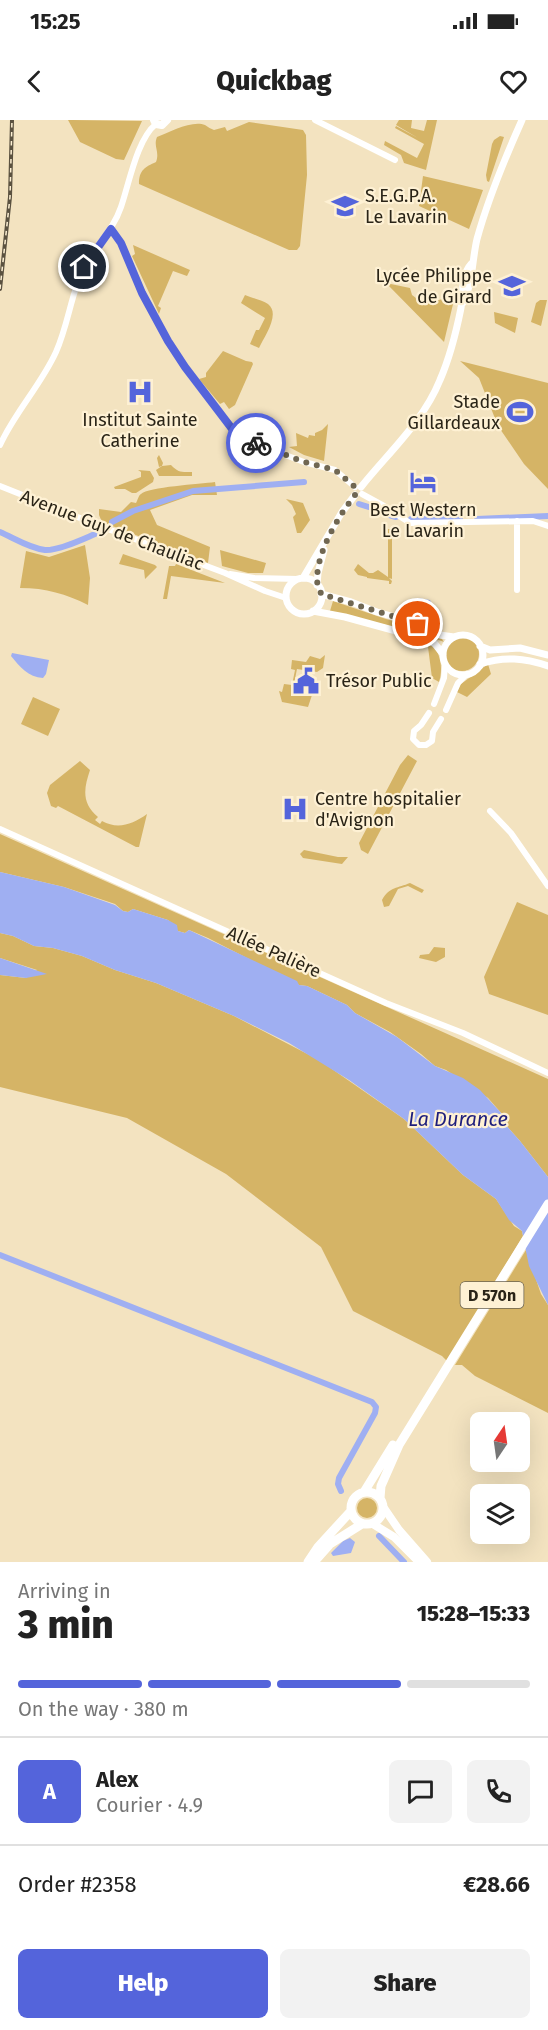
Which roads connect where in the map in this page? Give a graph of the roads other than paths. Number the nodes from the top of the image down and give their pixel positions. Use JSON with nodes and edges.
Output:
{"nodes":[{"id":1,"x":167,"y":120,"type":"edge"},
{"id":2,"x":315,"y":120,"type":"edge"},
{"id":3,"x":522,"y":120,"type":"edge"},
{"id":4,"x":155,"y":122,"type":"edge"},
{"id":5,"x":394,"y":160,"type":"dead end"},
{"id":6,"x":111,"y":229,"type":"junction"},
{"id":7,"x":0,"y":445,"type":"edge"},
{"id":8,"x":0,"y":486,"type":"edge"},
{"id":9,"x":358,"y":491,"type":"junction"},
{"id":10,"x":518,"y":521,"type":"junction"},
{"id":11,"x":548,"y":526,"type":"edge"},
{"id":12,"x":329,"y":537,"type":"junction"},
{"id":13,"x":225,"y":573,"type":"junction"},
{"id":14,"x":301,"y":579,"type":"junction"},
{"id":15,"x":317,"y":585,"type":"junction"},
{"id":16,"x":517,"y":590,"type":"dead end"},
{"id":17,"x":321,"y":594,"type":"junction"},
{"id":18,"x":286,"y":598,"type":"junction"},
{"id":19,"x":313,"y":611,"type":"junction"},
{"id":20,"x":454,"y":637,"type":"junction"},
{"id":21,"x":480,"y":646,"type":"junction"},
{"id":22,"x":443,"y":654,"type":"junction"},
{"id":23,"x":548,"y":655,"type":"edge"},
{"id":24,"x":445,"y":664,"type":"junction"},
{"id":25,"x":480,"y":664,"type":"junction"},
{"id":26,"x":548,"y":666,"type":"edge"},
{"id":27,"x":467,"y":674,"type":"junction"},
{"id":28,"x":434,"y":704,"type":"dead end"},
{"id":29,"x":446,"y":710,"type":"dead end"},
{"id":30,"x":429,"y":713,"type":"dead end"},
{"id":31,"x":441,"y":719,"type":"dead end"},
{"id":32,"x":422,"y":725,"type":"junction"},
{"id":33,"x":433,"y":732,"type":"junction"},
{"id":34,"x":490,"y":811,"type":"dead end"},
{"id":35,"x":0,"y":829,"type":"edge"},
{"id":36,"x":548,"y":886,"type":"edge"},
{"id":37,"x":548,"y":1073,"type":"edge"},
{"id":38,"x":548,"y":1204,"type":"edge"},
{"id":39,"x":413,"y":1420,"type":"junction"},
{"id":40,"x":364,"y":1492,"type":"junction"},
{"id":41,"x":380,"y":1498,"type":"junction"},
{"id":42,"x":384,"y":1508,"type":"junction"},
{"id":43,"x":351,"y":1511,"type":"junction"},
{"id":44,"x":368,"y":1524,"type":"junction"},
{"id":45,"x":308,"y":1562,"type":"edge"},
{"id":46,"x":314,"y":1562,"type":"edge"},
{"id":47,"x":419,"y":1562,"type":"edge"},
{"id":48,"x":427,"y":1562,"type":"edge"}],
"edges":[{"from":1,"to":4,"type":"main road"},
{"from":2,"to":5,"type":"street"},
{"from":3,"to":9,"type":"street"},
{"from":4,"to":6,"type":"street"},
{"from":6,"to":7,"type":"street"},
{"from":6,"to":9,"type":"street"},
{"from":8,"to":13,"type":"street","name":"Avenue Guy de Chauliac"},
{"from":9,"to":10,"type":"street"},
{"from":9,"to":12,"type":"street"},
{"from":10,"to":11,"type":"street"},
{"from":10,"to":16,"type":"street"},
{"from":12,"to":14,"type":"street"},
{"from":12,"to":15,"type":"street"},
{"from":13,"to":14,"type":"street","name":"Avenue Guy de Chauliac"},
{"from":13,"to":18,"type":"street","name":"Avenue Guy de Chauliac"},
{"from":14,"to":15,"type":"street"},
{"from":14,"to":18,"type":"street"},
{"from":15,"to":17,"type":"street"},
{"from":17,"to":19,"type":"street"},
{"from":17,"to":20,"type":"street"},
{"from":18,"to":19,"type":"street"},
{"from":19,"to":22,"type":"street"},
{"from":20,"to":21,"type":"street"},
{"from":20,"to":22,"type":"street"},
{"from":21,"to":23,"type":"street"},
{"from":21,"to":25,"type":"street"},
{"from":22,"to":24,"type":"street"},
{"from":24,"to":27,"type":"street"},
{"from":24,"to":28,"type":"street"},
{"from":25,"to":26,"type":"street"},
{"from":25,"to":27,"type":"street"},
{"from":27,"to":29,"type":"street"},
{"from":30,"to":32,"type":"street"},
{"from":31,"to":33,"type":"street"},
{"from":32,"to":33,"type":"street"},
{"from":32,"to":33,"type":"street"},
{"from":34,"to":36,"type":"street"},
{"from":35,"to":37,"type":"street","name":"Allée Palière"},
{"from":38,"to":39,"type":"main road","number":"D 570n"},
{"from":39,"to":40,"type":"main road","number":"D 570n"},
{"from":39,"to":41,"type":"main road","number":"D 570n"},
{"from":40,"to":41,"type":"main road"},
{"from":40,"to":43,"type":"main road"},
{"from":41,"to":42,"type":"main road"},
{"from":42,"to":44,"type":"main road"},
{"from":42,"to":48,"type":"main road"},
{"from":43,"to":44,"type":"main road"},
{"from":43,"to":45,"type":"main road"},
{"from":44,"to":46,"type":"main road"},
{"from":44,"to":47,"type":"main road"}]}
